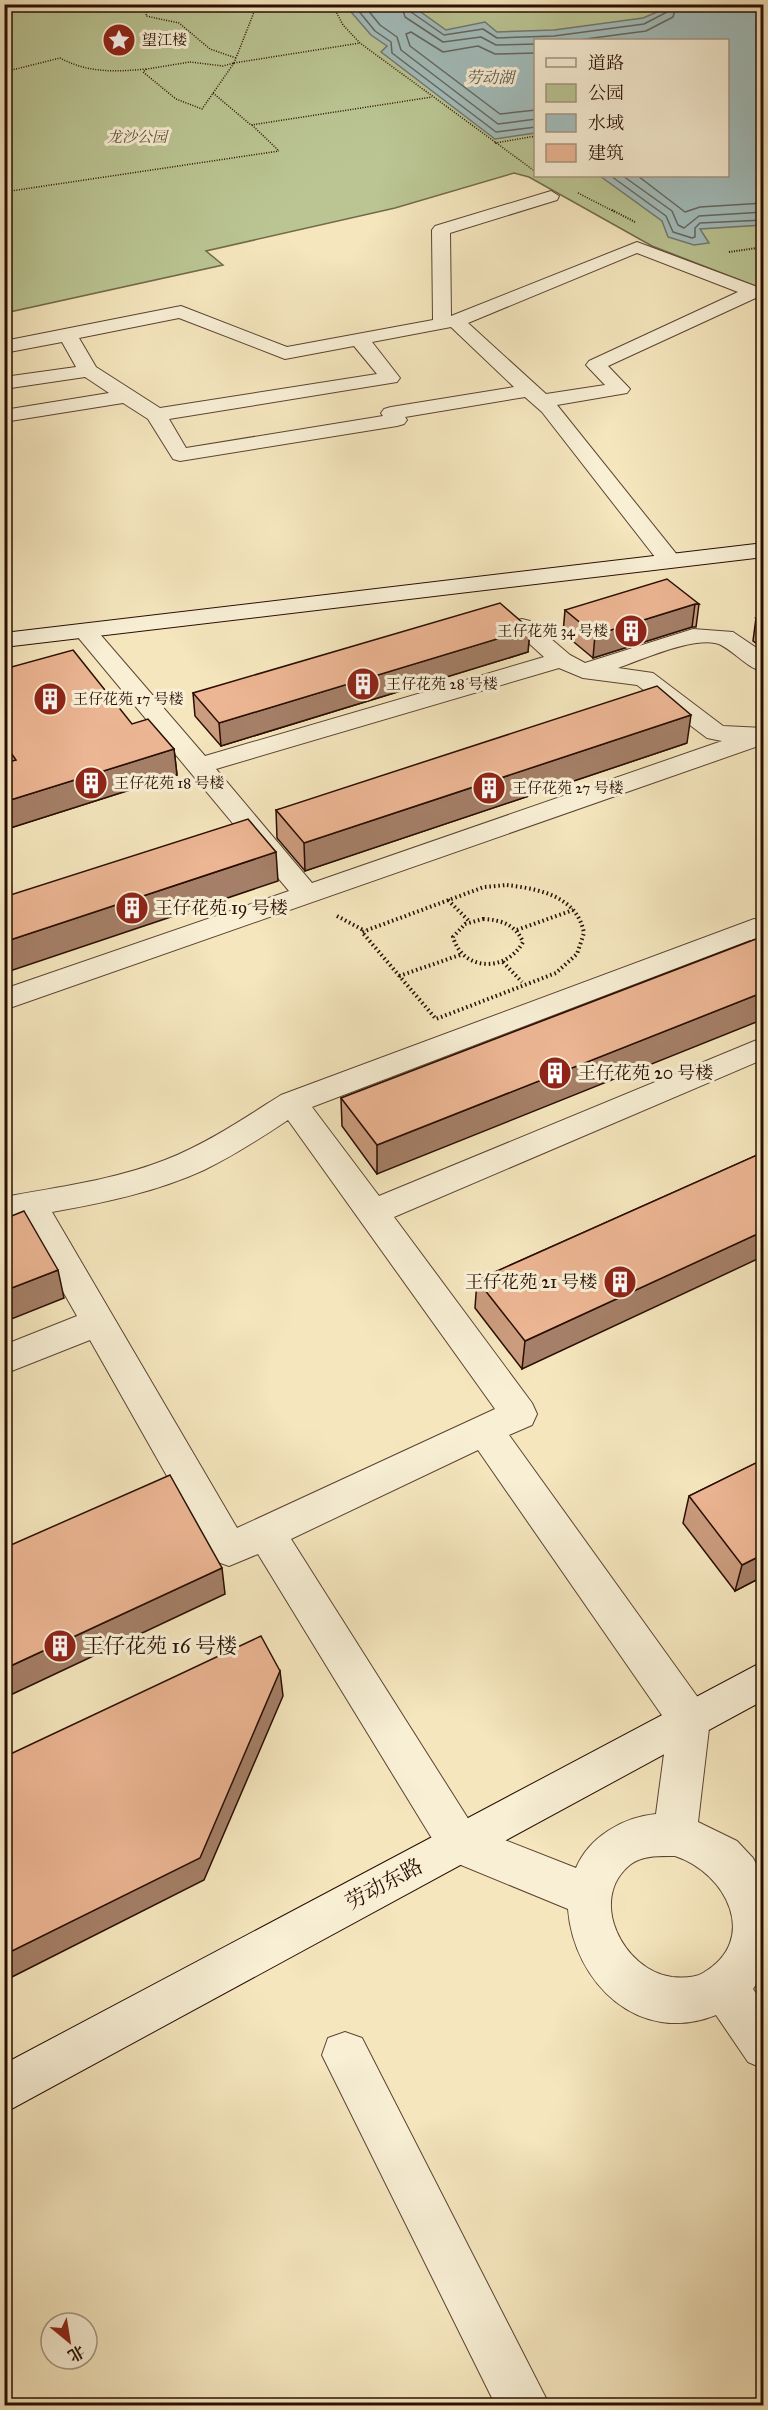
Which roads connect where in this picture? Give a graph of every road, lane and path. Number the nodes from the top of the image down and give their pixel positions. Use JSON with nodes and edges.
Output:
{"nodes":[{"id":1,"x":142,"y":4,"type":"edge"},
{"id":2,"x":332,"y":4,"type":"edge"},
{"id":3,"x":256,"y":7,"type":"dead end"},
{"id":4,"x":360,"y":43,"type":"junction"},
{"id":5,"x":236,"y":58,"type":"junction"},
{"id":6,"x":234,"y":63,"type":"junction"},
{"id":7,"x":147,"y":69,"type":"junction"},
{"id":8,"x":4,"y":72,"type":"edge"},
{"id":9,"x":213,"y":93,"type":"junction"},
{"id":10,"x":432,"y":97,"type":"junction"},
{"id":11,"x":251,"y":125,"type":"junction"},
{"id":12,"x":534,"y":136,"type":"edge"},
{"id":13,"x":494,"y":143,"type":"junction"},
{"id":14,"x":534,"y":171,"type":"edge"},
{"id":15,"x":4,"y":186,"type":"edge"},
{"id":16,"x":4,"y":192,"type":"edge"},
{"id":17,"x":10,"y":192,"type":"junction"},
{"id":18,"x":551,"y":196,"type":"dead end"},
{"id":19,"x":448,"y":322,"type":"junction"},
{"id":20,"x":68,"y":335,"type":"junction"},
{"id":21,"x":358,"y":339,"type":"junction"},
{"id":22,"x":4,"y":347,"type":"edge"},
{"id":23,"x":88,"y":371,"type":"junction"},
{"id":24,"x":4,"y":383,"type":"edge"},
{"id":25,"x":127,"y":396,"type":"junction"},
{"id":26,"x":535,"y":396,"type":"junction"},
{"id":27,"x":156,"y":415,"type":"junction"},
{"id":28,"x":4,"y":416,"type":"edge"},
{"id":29,"x":764,"y":550,"type":"edge"},
{"id":30,"x":670,"y":561,"type":"junction"},
{"id":31,"x":522,"y":626,"type":"edge"},
{"id":32,"x":85,"y":631,"type":"junction"},
{"id":33,"x":4,"y":640,"type":"edge"},
{"id":34,"x":561,"y":660,"type":"junction"},
{"id":35,"x":764,"y":665,"type":"edge"},
{"id":36,"x":583,"y":671,"type":"junction"},
{"id":37,"x":763,"y":736,"type":"edge"},
{"id":38,"x":200,"y":766,"type":"junction"},
{"id":39,"x":307,"y":894,"type":"junction"},
{"id":40,"x":448,"y":900,"type":"junction"},
{"id":41,"x":573,"y":910,"type":"junction"},
{"id":42,"x":470,"y":922,"type":"junction"},
{"id":43,"x":517,"y":930,"type":"junction"},
{"id":44,"x":764,"y":937,"type":"edge"},
{"id":45,"x":461,"y":954,"type":"junction"},
{"id":46,"x":399,"y":976,"type":"junction"},
{"id":47,"x":4,"y":1000,"type":"edge"},
{"id":48,"x":764,"y":1047,"type":"edge"},
{"id":49,"x":292,"y":1102,"type":"junction"},
{"id":50,"x":17,"y":1206,"type":"edge"},
{"id":51,"x":373,"y":1212,"type":"junction"},
{"id":52,"x":98,"y":1322,"type":"junction"},
{"id":53,"x":4,"y":1360,"type":"edge"},
{"id":54,"x":485,"y":1430,"type":"junction"},
{"id":55,"x":266,"y":1533,"type":"junction"},
{"id":56,"x":764,"y":1679,"type":"edge"},
{"id":57,"x":689,"y":1720,"type":"junction"},
{"id":58,"x":675,"y":1835,"type":"junction"},
{"id":59,"x":459,"y":1843,"type":"junction"},
{"id":60,"x":589,"y":1895,"type":"junction"},
{"id":61,"x":724,"y":1987,"type":"junction"},
{"id":62,"x":764,"y":2046,"type":"edge"},
{"id":63,"x":345,"y":2055,"type":"dead end"},
{"id":64,"x":4,"y":2090,"type":"edge"},
{"id":65,"x":524,"y":2406,"type":"edge"}],
"edges":[{"from":1,"to":5,"type":"path"},
{"from":2,"to":4,"type":"path"},
{"from":3,"to":5,"type":"path"},
{"from":4,"to":6,"type":"path"},
{"from":4,"to":10,"type":"path"},
{"from":5,"to":6,"type":"path"},
{"from":6,"to":7,"type":"path"},
{"from":6,"to":9,"type":"path"},
{"from":7,"to":8,"type":"path"},
{"from":7,"to":9,"type":"path"},
{"from":9,"to":11,"type":"path"},
{"from":10,"to":11,"type":"path"},
{"from":10,"to":13,"type":"path"},
{"from":11,"to":17,"type":"path"},
{"from":12,"to":13,"type":"path"},
{"from":13,"to":14,"type":"path"},
{"from":15,"to":17,"type":"path"},
{"from":16,"to":17,"type":"path"},
{"from":18,"to":19,"type":"street"},
{"from":19,"to":21,"type":"street"},
{"from":19,"to":26,"type":"street"},
{"from":19,"to":26,"type":"street"},
{"from":20,"to":21,"type":"street"},
{"from":20,"to":22,"type":"street"},
{"from":20,"to":23,"type":"street"},
{"from":21,"to":27,"type":"street"},
{"from":23,"to":24,"type":"street"},
{"from":23,"to":25,"type":"street"},
{"from":25,"to":27,"type":"street"},
{"from":25,"to":28,"type":"street"},
{"from":26,"to":27,"type":"street"},
{"from":26,"to":30,"type":"street"},
{"from":29,"to":30,"type":"street"},
{"from":30,"to":32,"type":"street"},
{"from":31,"to":34,"type":"street"},
{"from":32,"to":33,"type":"street"},
{"from":32,"to":38,"type":"street"},
{"from":34,"to":36,"type":"street"},
{"from":34,"to":38,"type":"street"},
{"from":35,"to":36,"type":"street"},
{"from":36,"to":37,"type":"street"},
{"from":37,"to":39,"type":"street"},
{"from":38,"to":39,"type":"street"},
{"from":39,"to":47,"type":"street"},
{"from":40,"to":41,"type":"path"},
{"from":40,"to":42,"type":"path"},
{"from":40,"to":46,"type":"path"},
{"from":41,"to":43,"type":"path"},
{"from":41,"to":46,"type":"path"},
{"from":42,"to":43,"type":"path"},
{"from":42,"to":45,"type":"path"},
{"from":43,"to":45,"type":"path"},
{"from":44,"to":49,"type":"street"},
{"from":45,"to":46,"type":"path"},
{"from":48,"to":51,"type":"street"},
{"from":49,"to":50,"type":"street"},
{"from":49,"to":51,"type":"street"},
{"from":50,"to":52,"type":"street"},
{"from":51,"to":54,"type":"street"},
{"from":52,"to":53,"type":"street"},
{"from":52,"to":55,"type":"street"},
{"from":54,"to":55,"type":"street"},
{"from":54,"to":57,"type":"street"},
{"from":55,"to":59,"type":"street"},
{"from":56,"to":57,"type":"street","name":"劳动东路"},
{"from":57,"to":58,"type":"street"},
{"from":57,"to":59,"type":"street","name":"劳动东路"},
{"from":58,"to":60,"type":"street"},
{"from":58,"to":61,"type":"street"},
{"from":59,"to":60,"type":"street"},
{"from":59,"to":64,"type":"street","name":"劳动东路"},
{"from":60,"to":61,"type":"street"},
{"from":61,"to":62,"type":"street"},
{"from":63,"to":65,"type":"street"}]}
